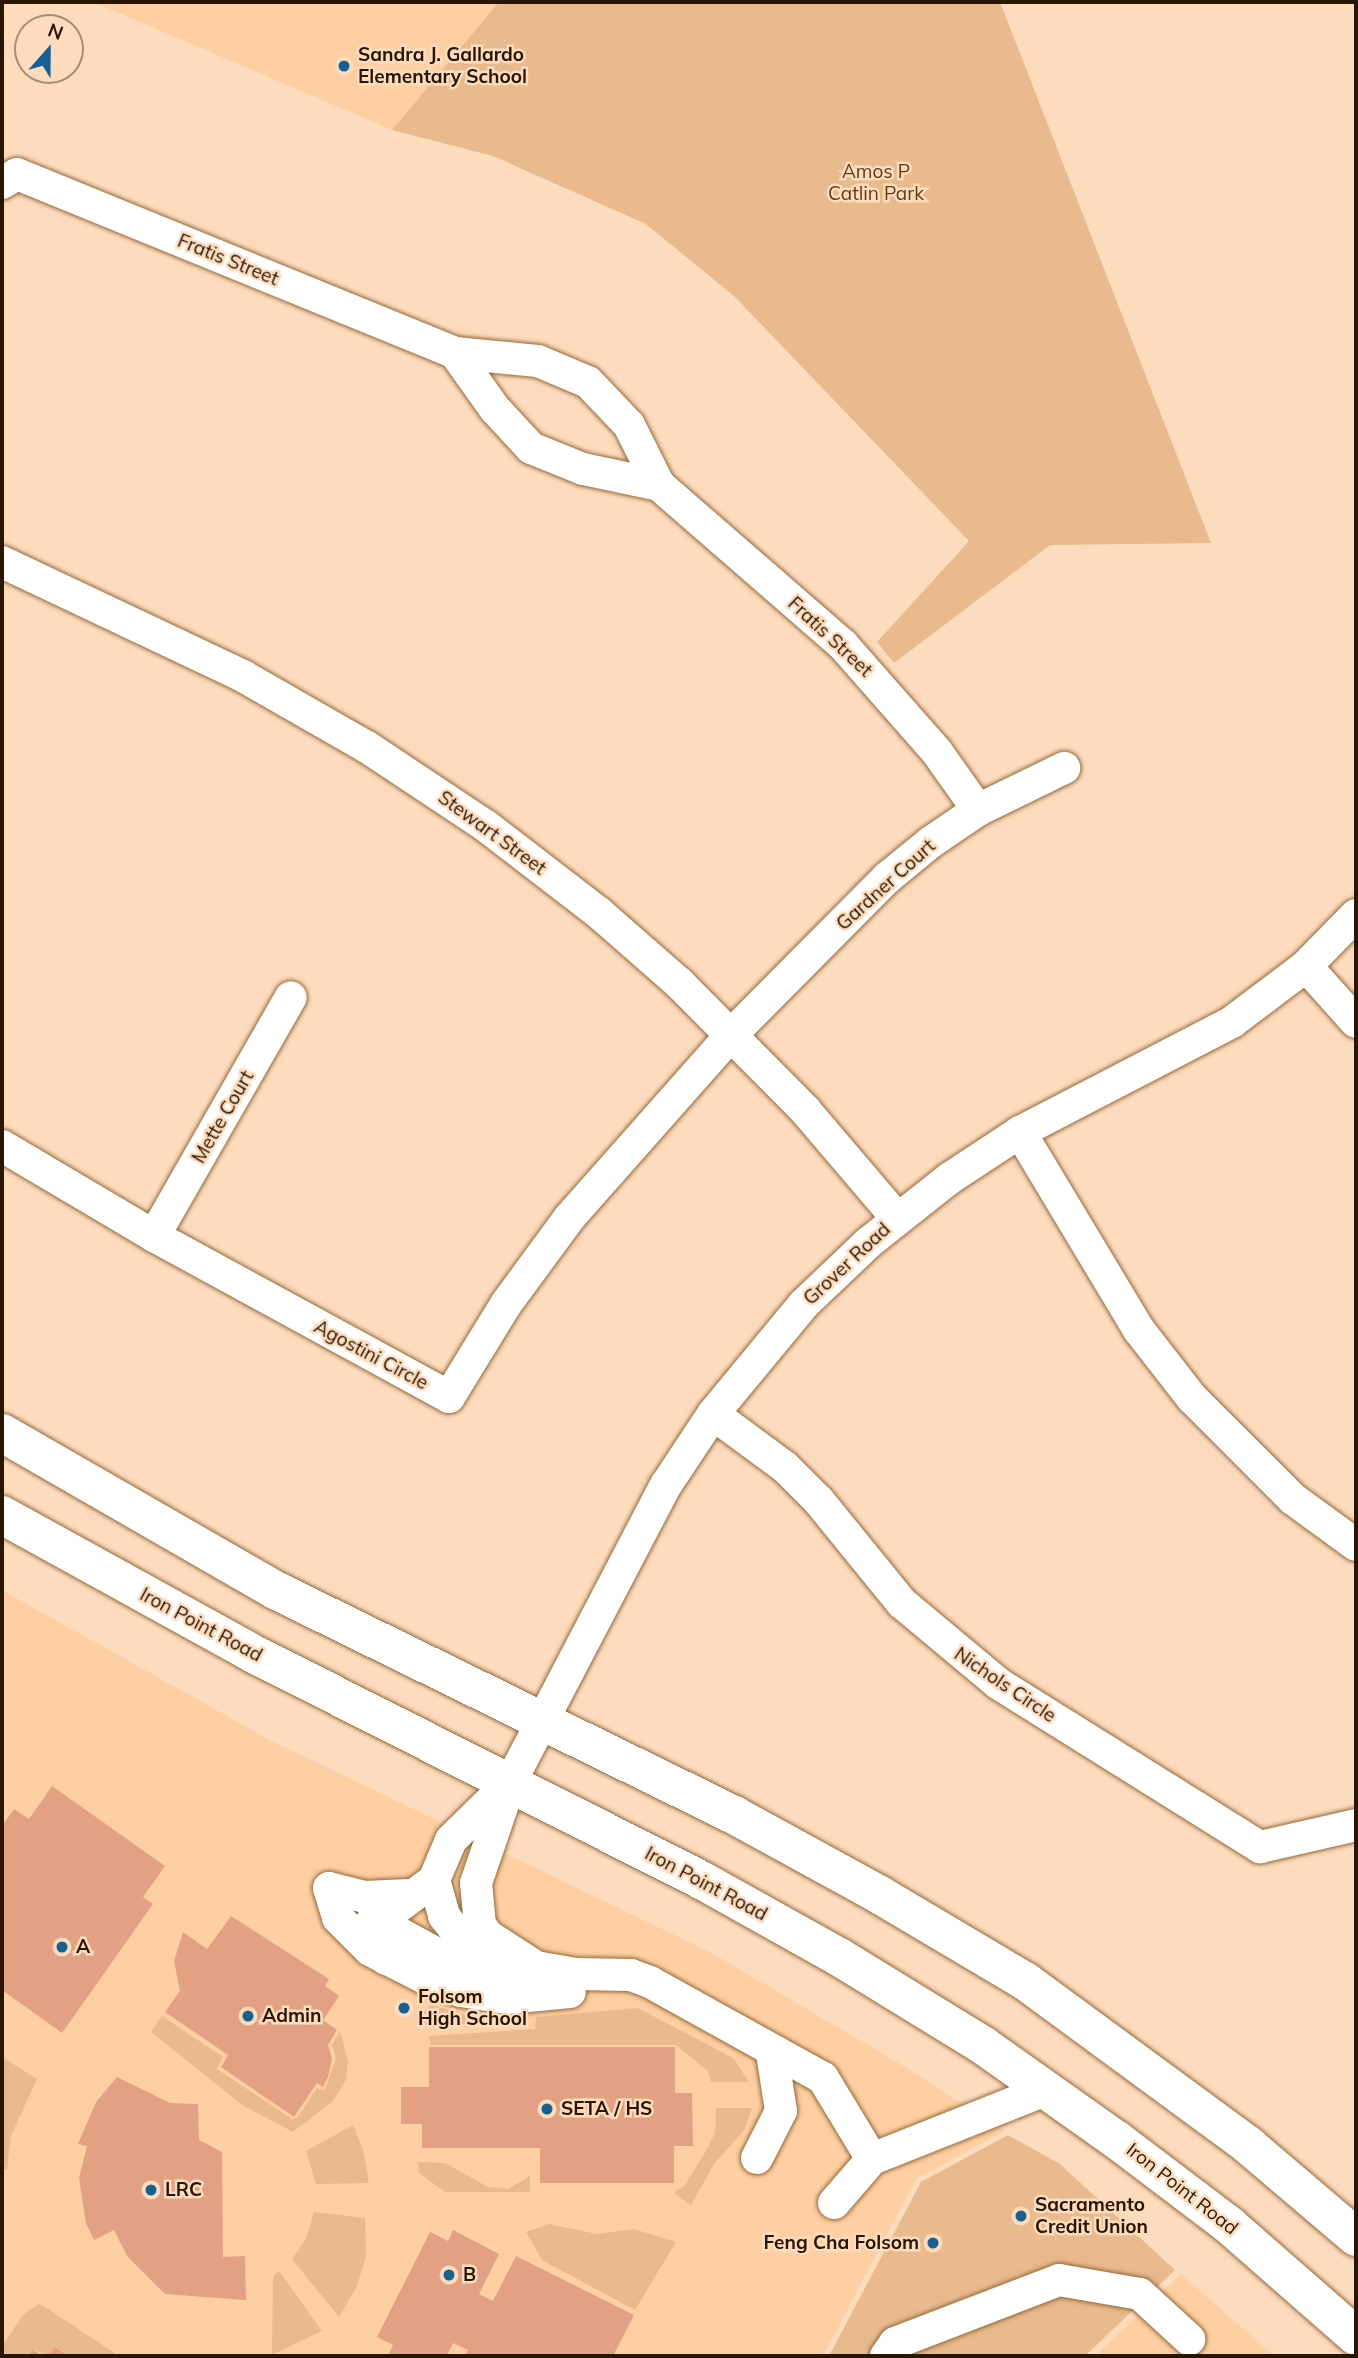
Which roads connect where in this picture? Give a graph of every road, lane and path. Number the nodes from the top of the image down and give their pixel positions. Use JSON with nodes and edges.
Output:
{"nodes":[{"id":1,"x":2,"y":183,"type":"edge"},
{"id":2,"x":455,"y":353,"type":"junction"},
{"id":3,"x":659,"y":485,"type":"junction"},
{"id":4,"x":2,"y":562,"type":"edge"},
{"id":5,"x":1064,"y":768,"type":"dead end"},
{"id":6,"x":978,"y":810,"type":"junction"},
{"id":7,"x":1356,"y":915,"type":"edge"},
{"id":8,"x":1306,"y":966,"type":"junction"},
{"id":9,"x":291,"y":997,"type":"dead end"},
{"id":10,"x":1356,"y":1022,"type":"edge"},
{"id":11,"x":732,"y":1034,"type":"junction"},
{"id":12,"x":1020,"y":1132,"type":"junction"},
{"id":13,"x":2,"y":1146,"type":"edge"},
{"id":14,"x":898,"y":1218,"type":"junction"},
{"id":15,"x":154,"y":1236,"type":"junction"},
{"id":16,"x":713,"y":1414,"type":"junction"},
{"id":17,"x":2,"y":1433,"type":"edge"},
{"id":18,"x":2,"y":1515,"type":"edge"},
{"id":19,"x":1356,"y":1545,"type":"edge"},
{"id":20,"x":540,"y":1721,"type":"junction"},
{"id":21,"x":511,"y":1781,"type":"junction"},
{"id":22,"x":1356,"y":1825,"type":"edge"},
{"id":23,"x":421,"y":1887,"type":"junction"},
{"id":24,"x":329,"y":1888,"type":"junction"},
{"id":25,"x":387,"y":1927,"type":"junction"},
{"id":26,"x":386,"y":1959,"type":"junction"},
{"id":27,"x":499,"y":1975,"type":"junction"},
{"id":28,"x":650,"y":1982,"type":"junction"},
{"id":29,"x":570,"y":1992,"type":"junction"},
{"id":30,"x":772,"y":2053,"type":"junction"},
{"id":31,"x":1045,"y":2090,"type":"junction"},
{"id":32,"x":757,"y":2158,"type":"dead end"},
{"id":33,"x":872,"y":2159,"type":"junction"},
{"id":34,"x":834,"y":2203,"type":"dead end"},
{"id":35,"x":1356,"y":2237,"type":"edge"},
{"id":36,"x":1356,"y":2336,"type":"edge"},
{"id":37,"x":1189,"y":2339,"type":"dead end"},
{"id":38,"x":886,"y":2356,"type":"edge"}],
"edges":[{"from":1,"to":2,"type":"street","name":"Fratis Street"},
{"from":2,"to":3,"type":"street","name":"Fratis Street"},
{"from":2,"to":3,"type":"street","name":"Fratis Street"},
{"from":3,"to":6,"type":"street","name":"Fratis Street"},
{"from":4,"to":11,"type":"street","name":"Stewart Street"},
{"from":5,"to":6,"type":"street","name":"Gardner Court"},
{"from":6,"to":11,"type":"street","name":"Gardner Court"},
{"from":7,"to":8,"type":"street","name":"Grover Road"},
{"from":8,"to":10,"type":"street"},
{"from":8,"to":12,"type":"street","name":"Grover Road"},
{"from":9,"to":15,"type":"street","name":"Mette Court"},
{"from":11,"to":14,"type":"street","name":"Stewart Street"},
{"from":11,"to":15,"type":"street","name":"Agostini Circle"},
{"from":12,"to":14,"type":"street","name":"Grover Road"},
{"from":12,"to":19,"type":"street"},
{"from":13,"to":15,"type":"street","name":"Agostini Circle"},
{"from":14,"to":16,"type":"street","name":"Grover Road"},
{"from":16,"to":20,"type":"street","name":"Grover Road"},
{"from":16,"to":22,"type":"street","name":"Nichols Circle"},
{"from":17,"to":20,"type":"main road"},
{"from":18,"to":21,"type":"main road","name":"Iron Point Road"},
{"from":20,"to":21,"type":"street","name":"Grover Road"},
{"from":20,"to":35,"type":"main road"},
{"from":21,"to":23,"type":"street"},
{"from":21,"to":28,"type":"street"},
{"from":21,"to":31,"type":"main road","name":"Iron Point Road"},
{"from":23,"to":24,"type":"street"},
{"from":23,"to":25,"type":"street"},
{"from":23,"to":27,"type":"street"},
{"from":24,"to":25,"type":"street"},
{"from":24,"to":26,"type":"street"},
{"from":25,"to":26,"type":"street"},
{"from":25,"to":27,"type":"street"},
{"from":26,"to":29,"type":"street"},
{"from":27,"to":29,"type":"street"},
{"from":28,"to":29,"type":"street"},
{"from":28,"to":30,"type":"street"},
{"from":30,"to":32,"type":"street"},
{"from":30,"to":33,"type":"street"},
{"from":31,"to":33,"type":"street"},
{"from":31,"to":36,"type":"main road","name":"Iron Point Road"},
{"from":33,"to":34,"type":"street"},
{"from":37,"to":38,"type":"street"}]}
